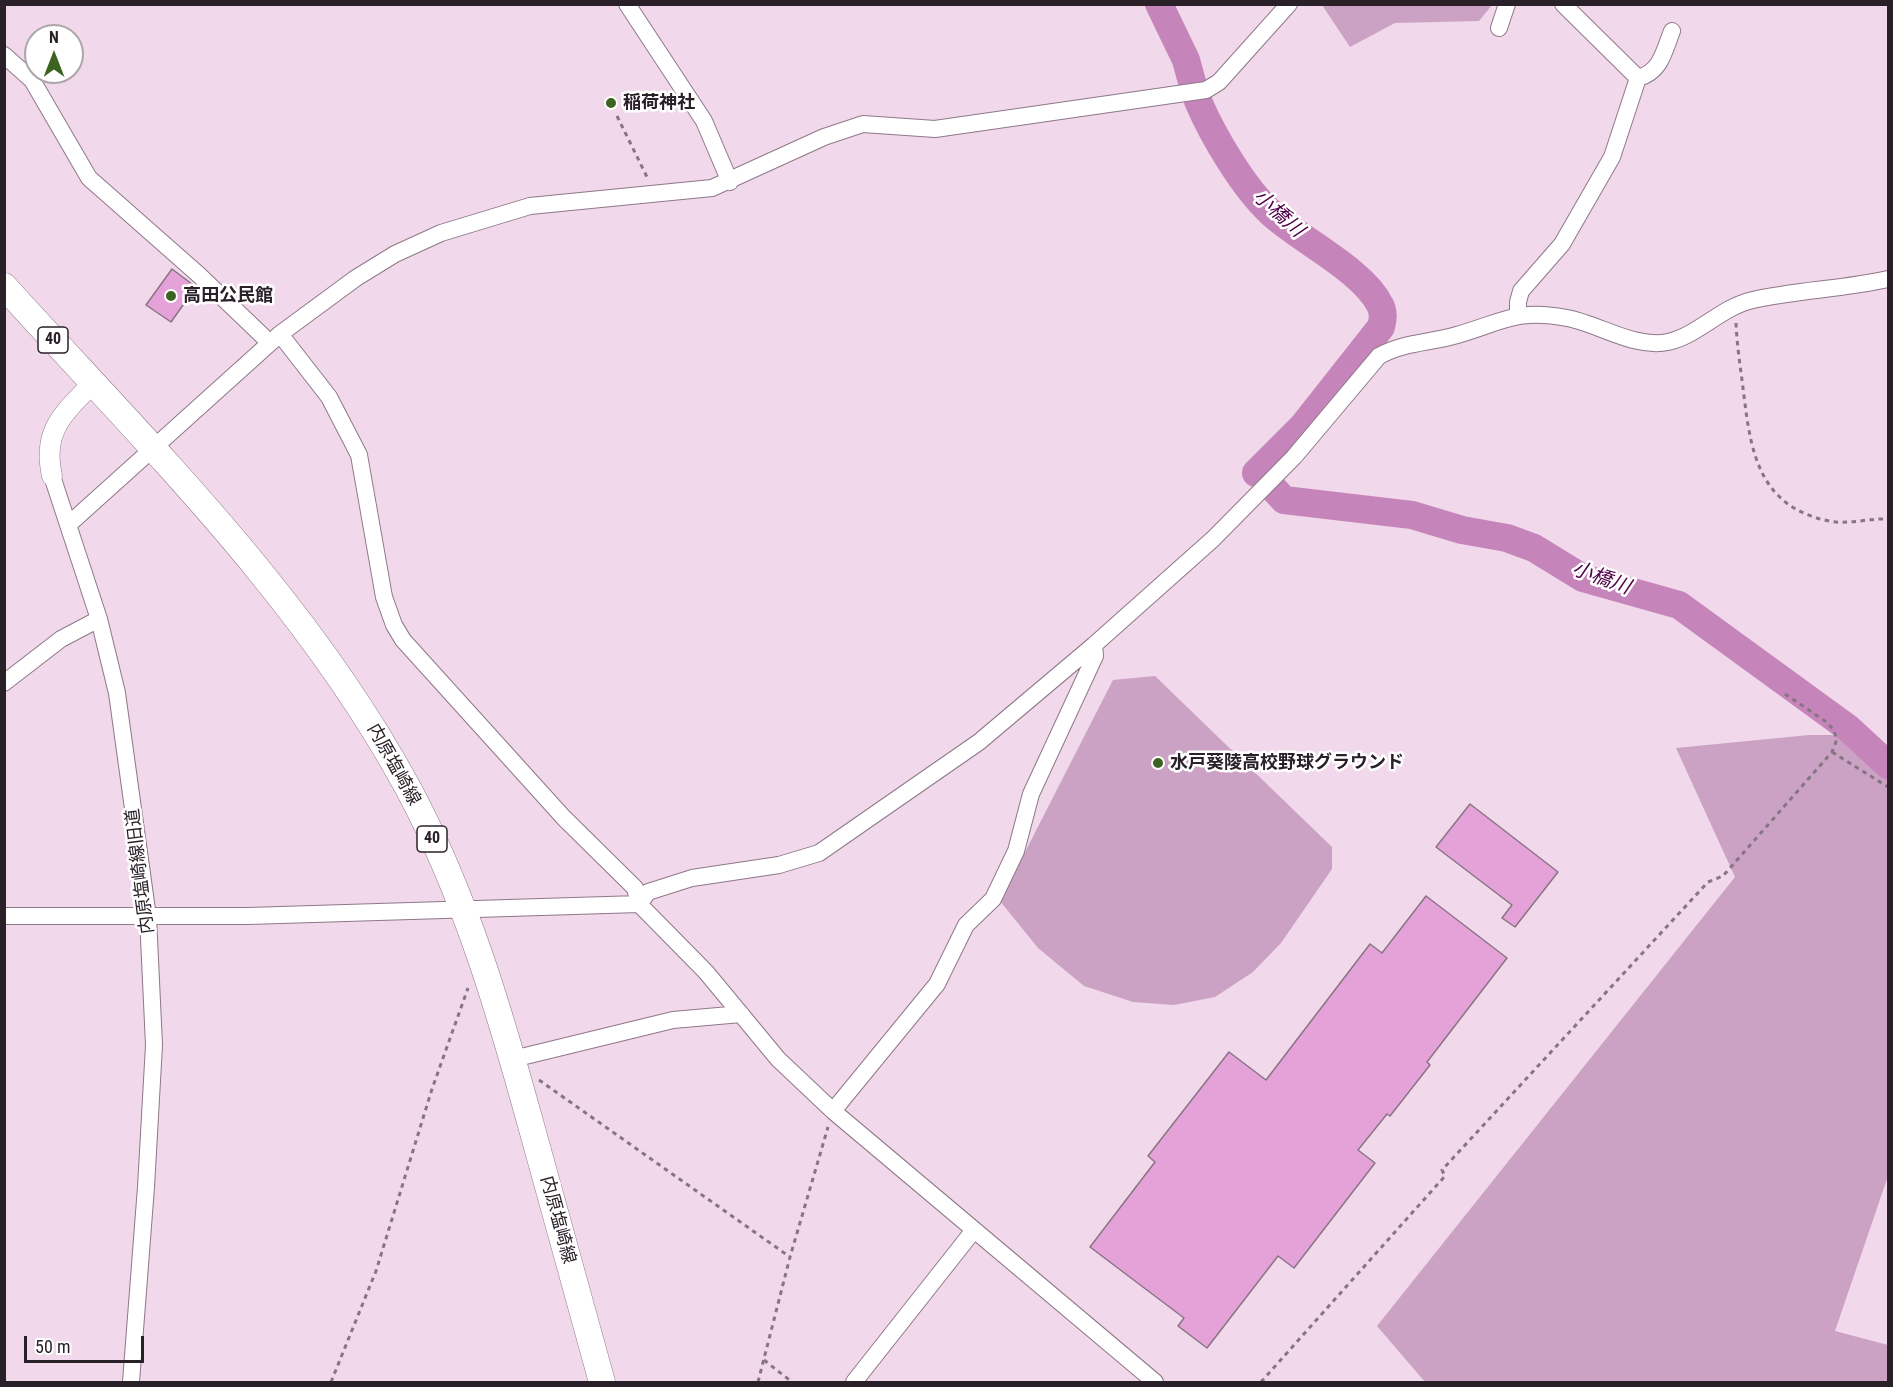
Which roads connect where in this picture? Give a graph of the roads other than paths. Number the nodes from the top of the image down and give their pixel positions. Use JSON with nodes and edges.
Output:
{"nodes":[{"id":1,"x":627,"y":4,"type":"edge"},
{"id":2,"x":1289,"y":4,"type":"edge"},
{"id":3,"x":1507,"y":4,"type":"edge"},
{"id":4,"x":1563,"y":4,"type":"edge"},
{"id":5,"x":1499,"y":28,"type":"dead end"},
{"id":6,"x":1672,"y":31,"type":"dead end"},
{"id":7,"x":4,"y":55,"type":"edge"},
{"id":8,"x":1638,"y":78,"type":"junction"},
{"id":9,"x":730,"y":182,"type":"junction"},
{"id":10,"x":1888,"y":279,"type":"edge"},
{"id":11,"x":4,"y":286,"type":"edge"},
{"id":12,"x":1518,"y":314,"type":"junction"},
{"id":13,"x":275,"y":338,"type":"junction"},
{"id":14,"x":92,"y":384,"type":"junction"},
{"id":15,"x":153,"y":450,"type":"junction"},
{"id":16,"x":52,"y":476,"type":"joint"},
{"id":17,"x":68,"y":525,"type":"junction"},
{"id":18,"x":99,"y":619,"type":"junction"},
{"id":19,"x":1094,"y":645,"type":"junction"},
{"id":20,"x":4,"y":683,"type":"edge"},
{"id":21,"x":639,"y":904,"type":"junction"},
{"id":22,"x":463,"y":908,"type":"junction"},
{"id":23,"x":4,"y":916,"type":"edge"},
{"id":24,"x":148,"y":917,"type":"junction"},
{"id":25,"x":741,"y":1014,"type":"junction"},
{"id":26,"x":513,"y":1059,"type":"junction"},
{"id":27,"x":833,"y":1111,"type":"junction"},
{"id":28,"x":974,"y":1230,"type":"junction"},
{"id":29,"x":131,"y":1383,"type":"edge"},
{"id":30,"x":602,"y":1383,"type":"edge"},
{"id":31,"x":854,"y":1383,"type":"edge"},
{"id":32,"x":1155,"y":1383,"type":"edge"}],
"edges":[{"from":1,"to":9,"type":"street"},
{"from":2,"to":9,"type":"street"},
{"from":3,"to":5,"type":"street"},
{"from":4,"to":8,"type":"street"},
{"from":6,"to":8,"type":"street"},
{"from":7,"to":13,"type":"street"},
{"from":8,"to":12,"type":"street"},
{"from":9,"to":13,"type":"street"},
{"from":10,"to":12,"type":"street"},
{"from":11,"to":14,"type":"main road","name":"内原塩崎線","number":"40"},
{"from":12,"to":19,"type":"street"},
{"from":13,"to":15,"type":"street"},
{"from":13,"to":21,"type":"street"},
{"from":14,"to":15,"type":"main road","name":"内原塩崎線","number":"40"},
{"from":14,"to":16,"type":"street","name":"内原塩崎線旧道"},
{"from":15,"to":17,"type":"street"},
{"from":15,"to":22,"type":"main road","name":"内原塩崎線","number":"40"},
{"from":16,"to":17,"type":"street","name":"内原塩崎線旧道"},
{"from":17,"to":18,"type":"street","name":"内原塩崎線旧道"},
{"from":18,"to":20,"type":"street"},
{"from":18,"to":24,"type":"street","name":"内原塩崎線旧道"},
{"from":19,"to":21,"type":"street"},
{"from":19,"to":27,"type":"street"},
{"from":21,"to":22,"type":"street"},
{"from":21,"to":25,"type":"street"},
{"from":22,"to":24,"type":"street"},
{"from":22,"to":26,"type":"main road","name":"内原塩崎線","number":"40"},
{"from":23,"to":24,"type":"street"},
{"from":24,"to":29,"type":"street","name":"内原塩崎線旧道"},
{"from":25,"to":26,"type":"street"},
{"from":25,"to":27,"type":"street"},
{"from":26,"to":30,"type":"main road","name":"内原塩崎線","number":"40"},
{"from":27,"to":28,"type":"street"},
{"from":28,"to":31,"type":"street"},
{"from":28,"to":32,"type":"street"}]}
